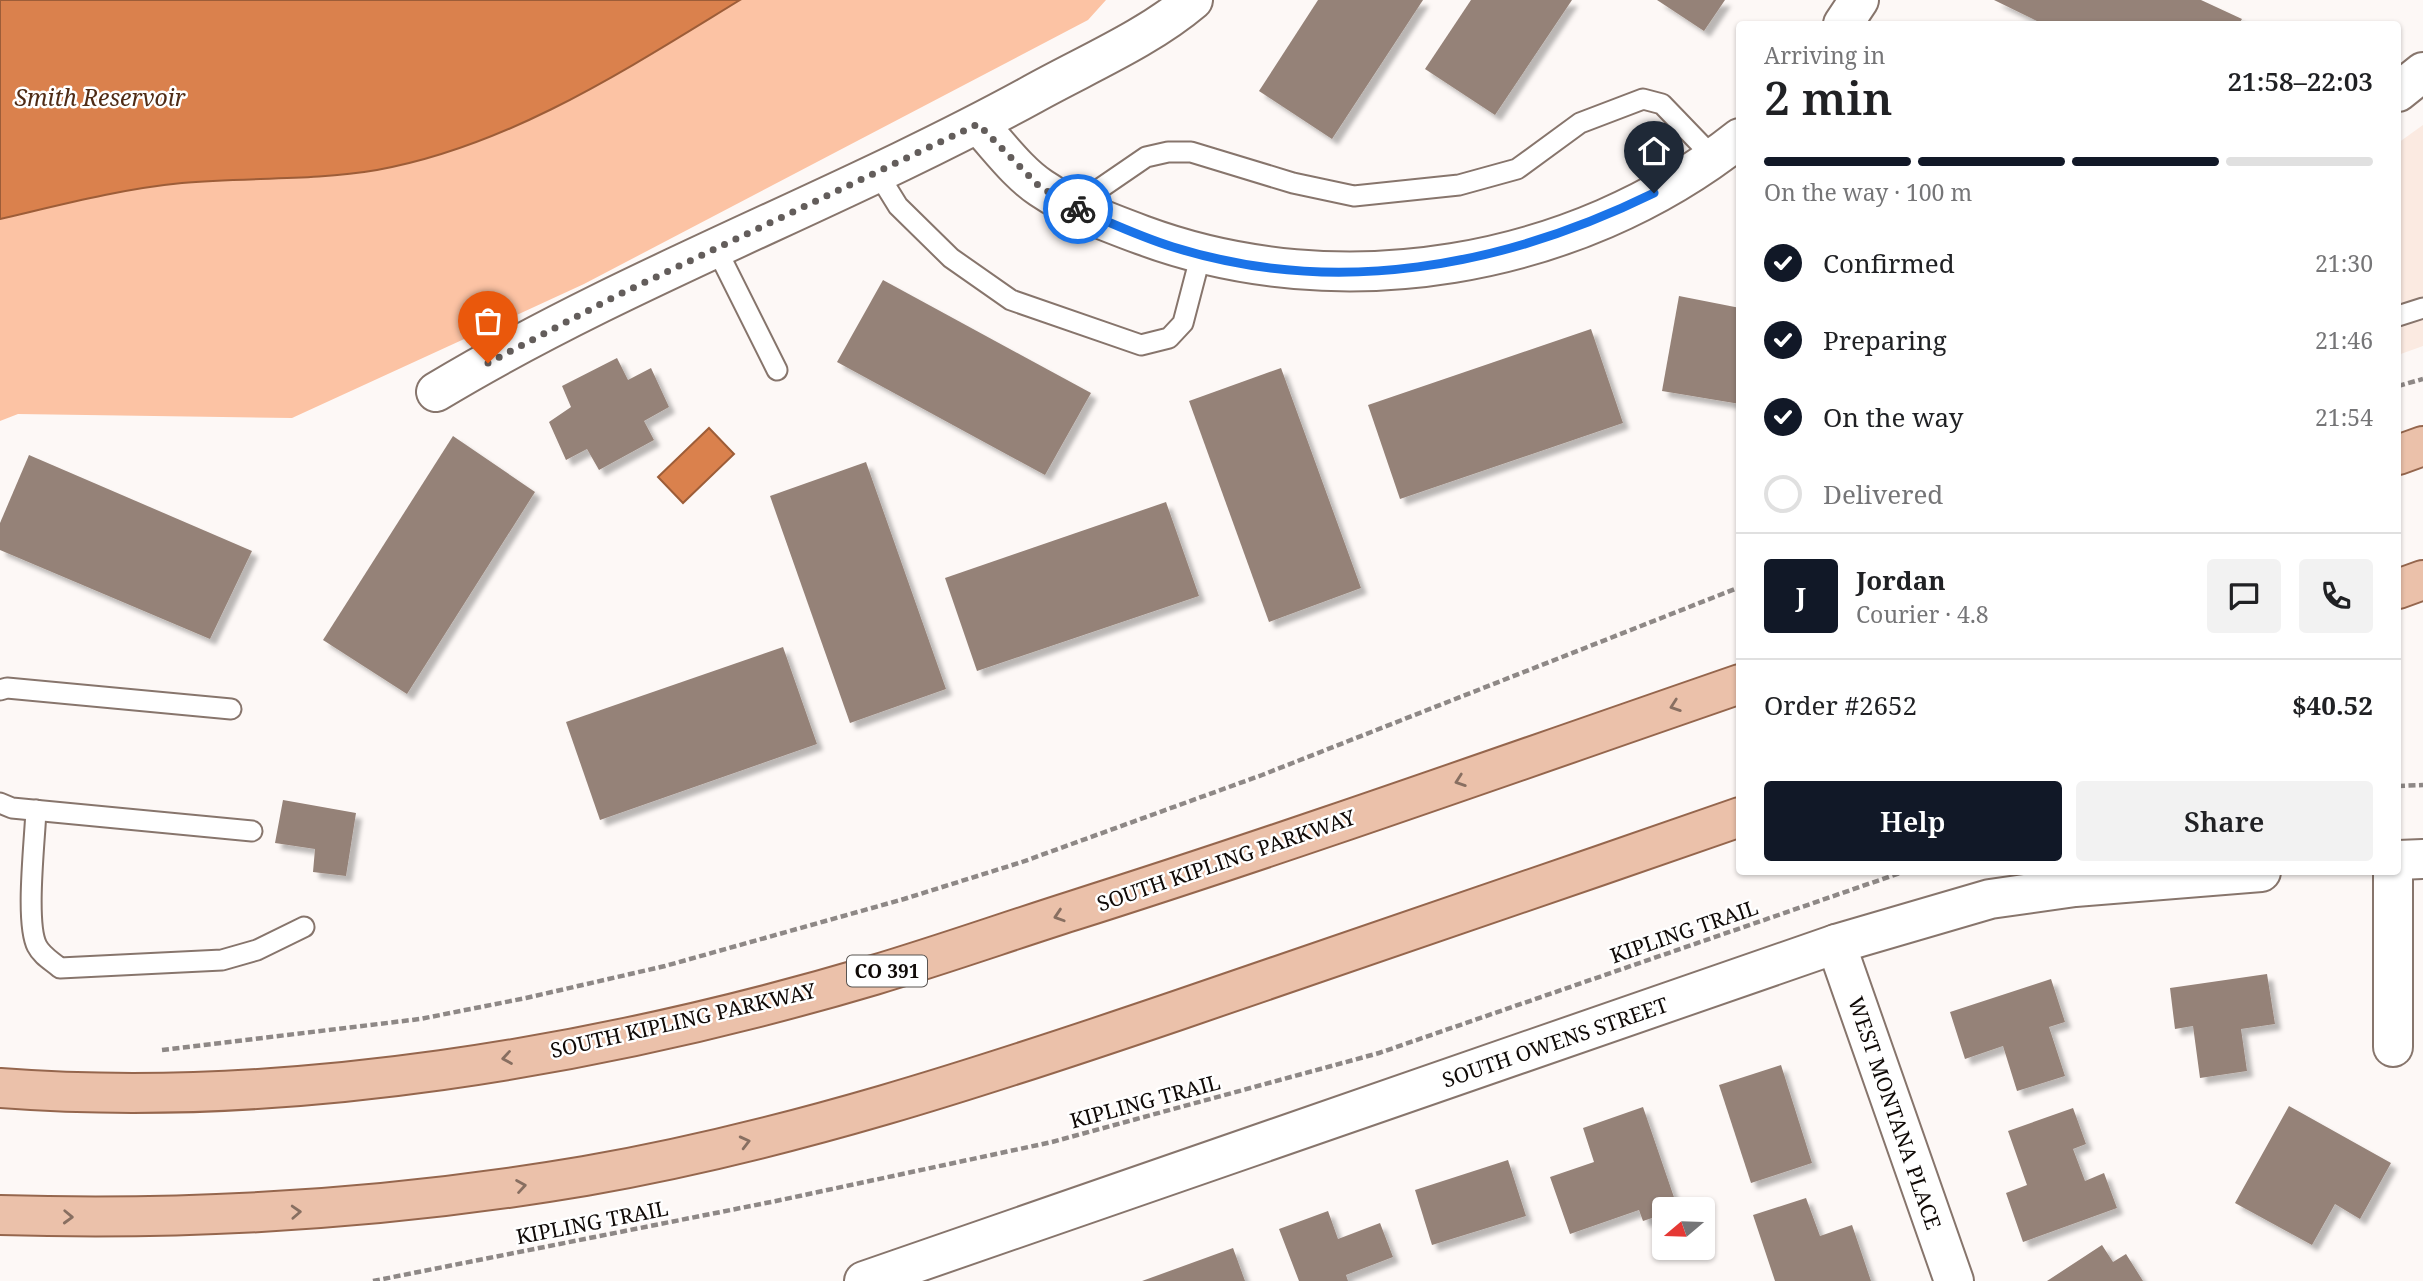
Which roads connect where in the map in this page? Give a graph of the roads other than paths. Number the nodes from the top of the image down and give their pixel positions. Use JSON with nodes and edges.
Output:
{"nodes":[{"id":1,"x":1193,"y":0,"type":"edge"},
{"id":2,"x":1859,"y":0,"type":"edge"},
{"id":3,"x":1845,"y":21,"type":"edge"},
{"id":4,"x":2423,"y":72,"type":"edge"},
{"id":5,"x":2401,"y":90,"type":"edge"},
{"id":6,"x":978,"y":124,"type":"junction"},
{"id":7,"x":1731,"y":148,"type":"edge"},
{"id":8,"x":877,"y":172,"type":"junction"},
{"id":9,"x":1073,"y":207,"type":"junction"},
{"id":10,"x":716,"y":248,"type":"junction"},
{"id":11,"x":1200,"y":254,"type":"junction"},
{"id":12,"x":2423,"y":308,"type":"edge"},
{"id":13,"x":2401,"y":315,"type":"edge"},
{"id":14,"x":777,"y":370,"type":"dead end"},
{"id":15,"x":436,"y":392,"type":"dead end"},
{"id":16,"x":2423,"y":446,"type":"edge"},
{"id":17,"x":2401,"y":454,"type":"edge"},
{"id":18,"x":2423,"y":580,"type":"edge"},
{"id":19,"x":2401,"y":588,"type":"edge"},
{"id":20,"x":1736,"y":685,"type":"edge"},
{"id":21,"x":0,"y":690,"type":"edge"},
{"id":22,"x":231,"y":709,"type":"dead end"},
{"id":23,"x":0,"y":803,"type":"edge"},
{"id":24,"x":36,"y":810,"type":"junction"},
{"id":25,"x":1736,"y":818,"type":"edge"},
{"id":26,"x":251,"y":831,"type":"dead end"},
{"id":27,"x":2423,"y":859,"type":"edge"},
{"id":28,"x":2401,"y":860,"type":"edge"},
{"id":29,"x":2224,"y":875,"type":"edge"},
{"id":30,"x":2393,"y":875,"type":"edge"},
{"id":31,"x":304,"y":927,"type":"dead end"},
{"id":32,"x":1836,"y":944,"type":"junction"},
{"id":33,"x":2393,"y":1047,"type":"dead end"},
{"id":34,"x":0,"y":1088,"type":"edge"},
{"id":35,"x":0,"y":1215,"type":"edge"},
{"id":36,"x":912,"y":1274,"type":"edge"},
{"id":37,"x":864,"y":1281,"type":"edge"},
{"id":38,"x":1954,"y":1281,"type":"edge"}],
"edges":[{"from":1,"to":6,"type":"street"},
{"from":2,"to":3,"type":"street"},
{"from":4,"to":5,"type":"street"},
{"from":6,"to":8,"type":"street"},
{"from":6,"to":9,"type":"street"},
{"from":7,"to":9,"type":"lane"},
{"from":7,"to":11,"type":"street"},
{"from":8,"to":10,"type":"street"},
{"from":8,"to":11,"type":"lane"},
{"from":9,"to":11,"type":"street"},
{"from":10,"to":14,"type":"lane"},
{"from":10,"to":15,"type":"street"},
{"from":12,"to":13,"type":"lane"},
{"from":16,"to":17,"type":"main road"},
{"from":18,"to":19,"type":"main road"},
{"from":20,"to":34,"type":"main road","name":"SOUTH KIPLING PARKWAY","number":"CO 391","one_way":true},
{"from":21,"to":22,"type":"lane"},
{"from":23,"to":24,"type":"lane"},
{"from":24,"to":26,"type":"lane"},
{"from":24,"to":31,"type":"lane"},
{"from":35,"to":25,"type":"main road","one_way":true},
{"from":27,"to":28,"type":"street"},
{"from":29,"to":32,"type":"street","name":"SOUTH OWENS STREET"},
{"from":30,"to":33,"type":"street"},
{"from":32,"to":36,"type":"street","name":"SOUTH OWENS STREET"},
{"from":32,"to":38,"type":"street","name":"WEST MONTANA PLACE"},
{"from":36,"to":37,"type":"street","name":"SOUTH OWENS STREET"}]}
